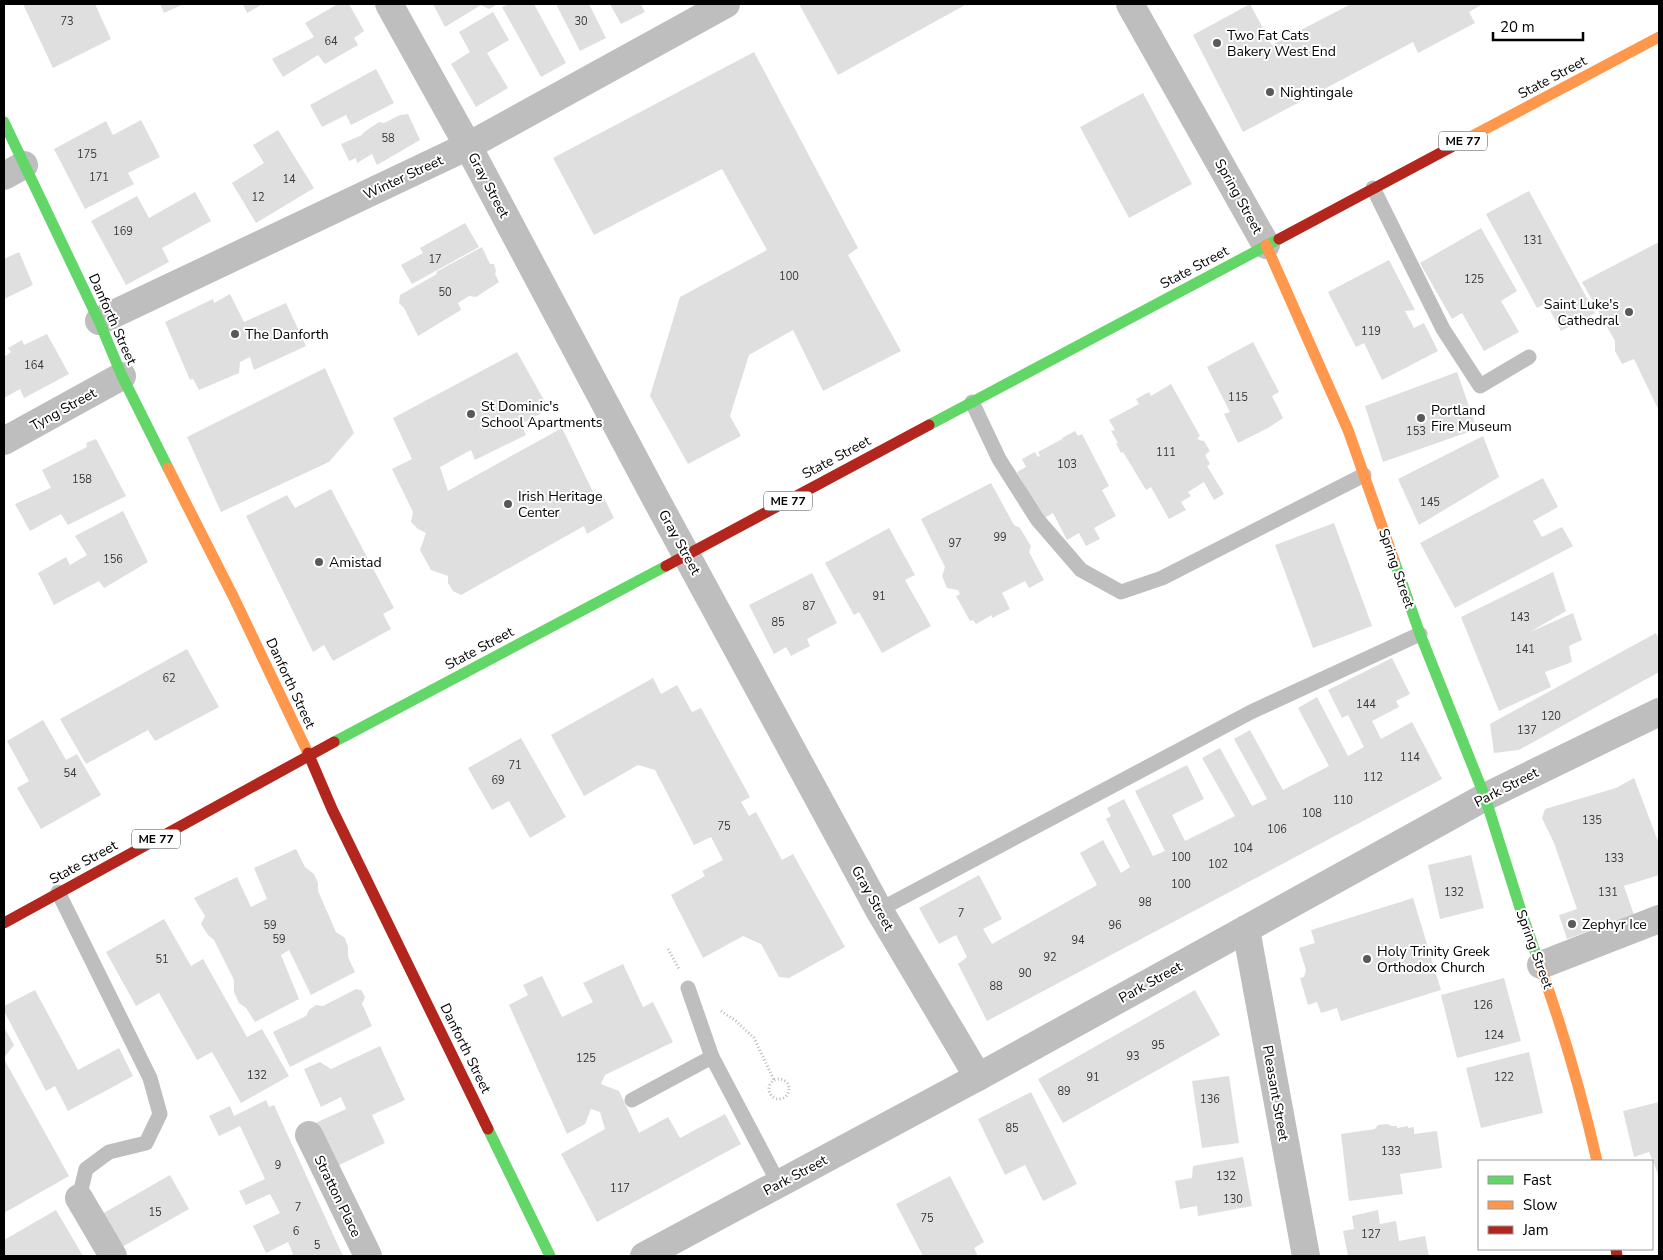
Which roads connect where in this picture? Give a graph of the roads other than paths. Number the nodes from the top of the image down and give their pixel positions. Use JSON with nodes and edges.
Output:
{"nodes":[{"id":1,"x":389,"y":4,"type":"edge"},
{"id":2,"x":726,"y":4,"type":"edge"},
{"id":3,"x":1130,"y":4,"type":"edge"},
{"id":4,"x":1659,"y":37,"type":"edge"},
{"id":5,"x":4,"y":122,"type":"edge"},
{"id":6,"x":468,"y":146,"type":"junction"},
{"id":7,"x":14,"y":170,"type":"edge"},
{"id":8,"x":1373,"y":188,"type":"junction"},
{"id":9,"x":1266,"y":245,"type":"junction"},
{"id":10,"x":99,"y":321,"type":"junction"},
{"id":11,"x":1529,"y":357,"type":"dead end"},
{"id":12,"x":122,"y":376,"type":"junction"},
{"id":13,"x":972,"y":402,"type":"junction"},
{"id":14,"x":4,"y":441,"type":"edge"},
{"id":15,"x":1364,"y":475,"type":"junction"},
{"id":16,"x":686,"y":555,"type":"junction"},
{"id":17,"x":1420,"y":634,"type":"junction"},
{"id":18,"x":1659,"y":712,"type":"edge"},
{"id":19,"x":309,"y":755,"type":"junction"},
{"id":20,"x":1484,"y":797,"type":"junction"},
{"id":21,"x":58,"y":892,"type":"junction"},
{"id":22,"x":878,"y":910,"type":"junction"},
{"id":23,"x":1659,"y":919,"type":"edge"},
{"id":24,"x":4,"y":923,"type":"edge"},
{"id":25,"x":1246,"y":929,"type":"junction"},
{"id":26,"x":1541,"y":965,"type":"junction"},
{"id":27,"x":688,"y":988,"type":"dead end"},
{"id":28,"x":712,"y":1057,"type":"junction"},
{"id":29,"x":978,"y":1077,"type":"junction"},
{"id":30,"x":632,"y":1100,"type":"dead end"},
{"id":31,"x":309,"y":1135,"type":"dead end"},
{"id":32,"x":1597,"y":1160,"type":"edge"},
{"id":33,"x":779,"y":1184,"type":"junction"},
{"id":34,"x":79,"y":1198,"type":"joint"},
{"id":35,"x":113,"y":1256,"type":"edge"},
{"id":36,"x":368,"y":1256,"type":"edge"},
{"id":37,"x":550,"y":1256,"type":"edge"},
{"id":38,"x":644,"y":1256,"type":"edge"},
{"id":39,"x":1306,"y":1256,"type":"edge"}],
"edges":[{"from":1,"to":6,"type":"street","name":"Gray Street"},
{"from":2,"to":6,"type":"street","name":"Winter Street"},
{"from":3,"to":9,"type":"street","name":"Spring Street"},
{"from":4,"to":8,"type":"street","name":"State Street","number":"ME 77"},
{"from":5,"to":7,"type":"street","name":"Danforth Street"},
{"from":6,"to":10,"type":"street","name":"Winter Street"},
{"from":6,"to":16,"type":"street","name":"Gray Street"},
{"from":7,"to":10,"type":"street","name":"Danforth Street"},
{"from":8,"to":9,"type":"street","name":"State Street","number":"ME 77"},
{"from":8,"to":11,"type":"lane"},
{"from":9,"to":13,"type":"street","name":"State Street","number":"ME 77"},
{"from":9,"to":15,"type":"street","name":"Spring Street"},
{"from":10,"to":12,"type":"street","name":"Danforth Street"},
{"from":12,"to":14,"type":"street","name":"Tyng Street"},
{"from":12,"to":19,"type":"street","name":"Danforth Street"},
{"from":13,"to":15,"type":"lane"},
{"from":13,"to":16,"type":"street","name":"State Street","number":"ME 77"},
{"from":15,"to":17,"type":"street","name":"Spring Street"},
{"from":16,"to":19,"type":"street","name":"State Street","number":"ME 77"},
{"from":16,"to":22,"type":"street","name":"Gray Street"},
{"from":17,"to":20,"type":"street","name":"Spring Street"},
{"from":17,"to":22,"type":"lane"},
{"from":18,"to":20,"type":"street","name":"Park Street"},
{"from":19,"to":21,"type":"street","name":"State Street","number":"ME 77"},
{"from":19,"to":37,"type":"street","name":"Danforth Street"},
{"from":20,"to":25,"type":"street","name":"Park Street"},
{"from":20,"to":26,"type":"street","name":"Spring Street"},
{"from":21,"to":24,"type":"street","name":"State Street","number":"ME 77"},
{"from":21,"to":34,"type":"lane"},
{"from":22,"to":29,"type":"street","name":"Gray Street"},
{"from":23,"to":26,"type":"street"},
{"from":25,"to":29,"type":"street","name":"Park Street"},
{"from":25,"to":39,"type":"street","name":"Pleasant Street"},
{"from":26,"to":32,"type":"street","name":"Spring Street"},
{"from":27,"to":28,"type":"lane"},
{"from":28,"to":30,"type":"lane"},
{"from":28,"to":33,"type":"lane"},
{"from":29,"to":33,"type":"street","name":"Park Street"},
{"from":31,"to":36,"type":"street","name":"Stratton Place"},
{"from":33,"to":38,"type":"street","name":"Park Street"},
{"from":34,"to":35,"type":"street"}]}
